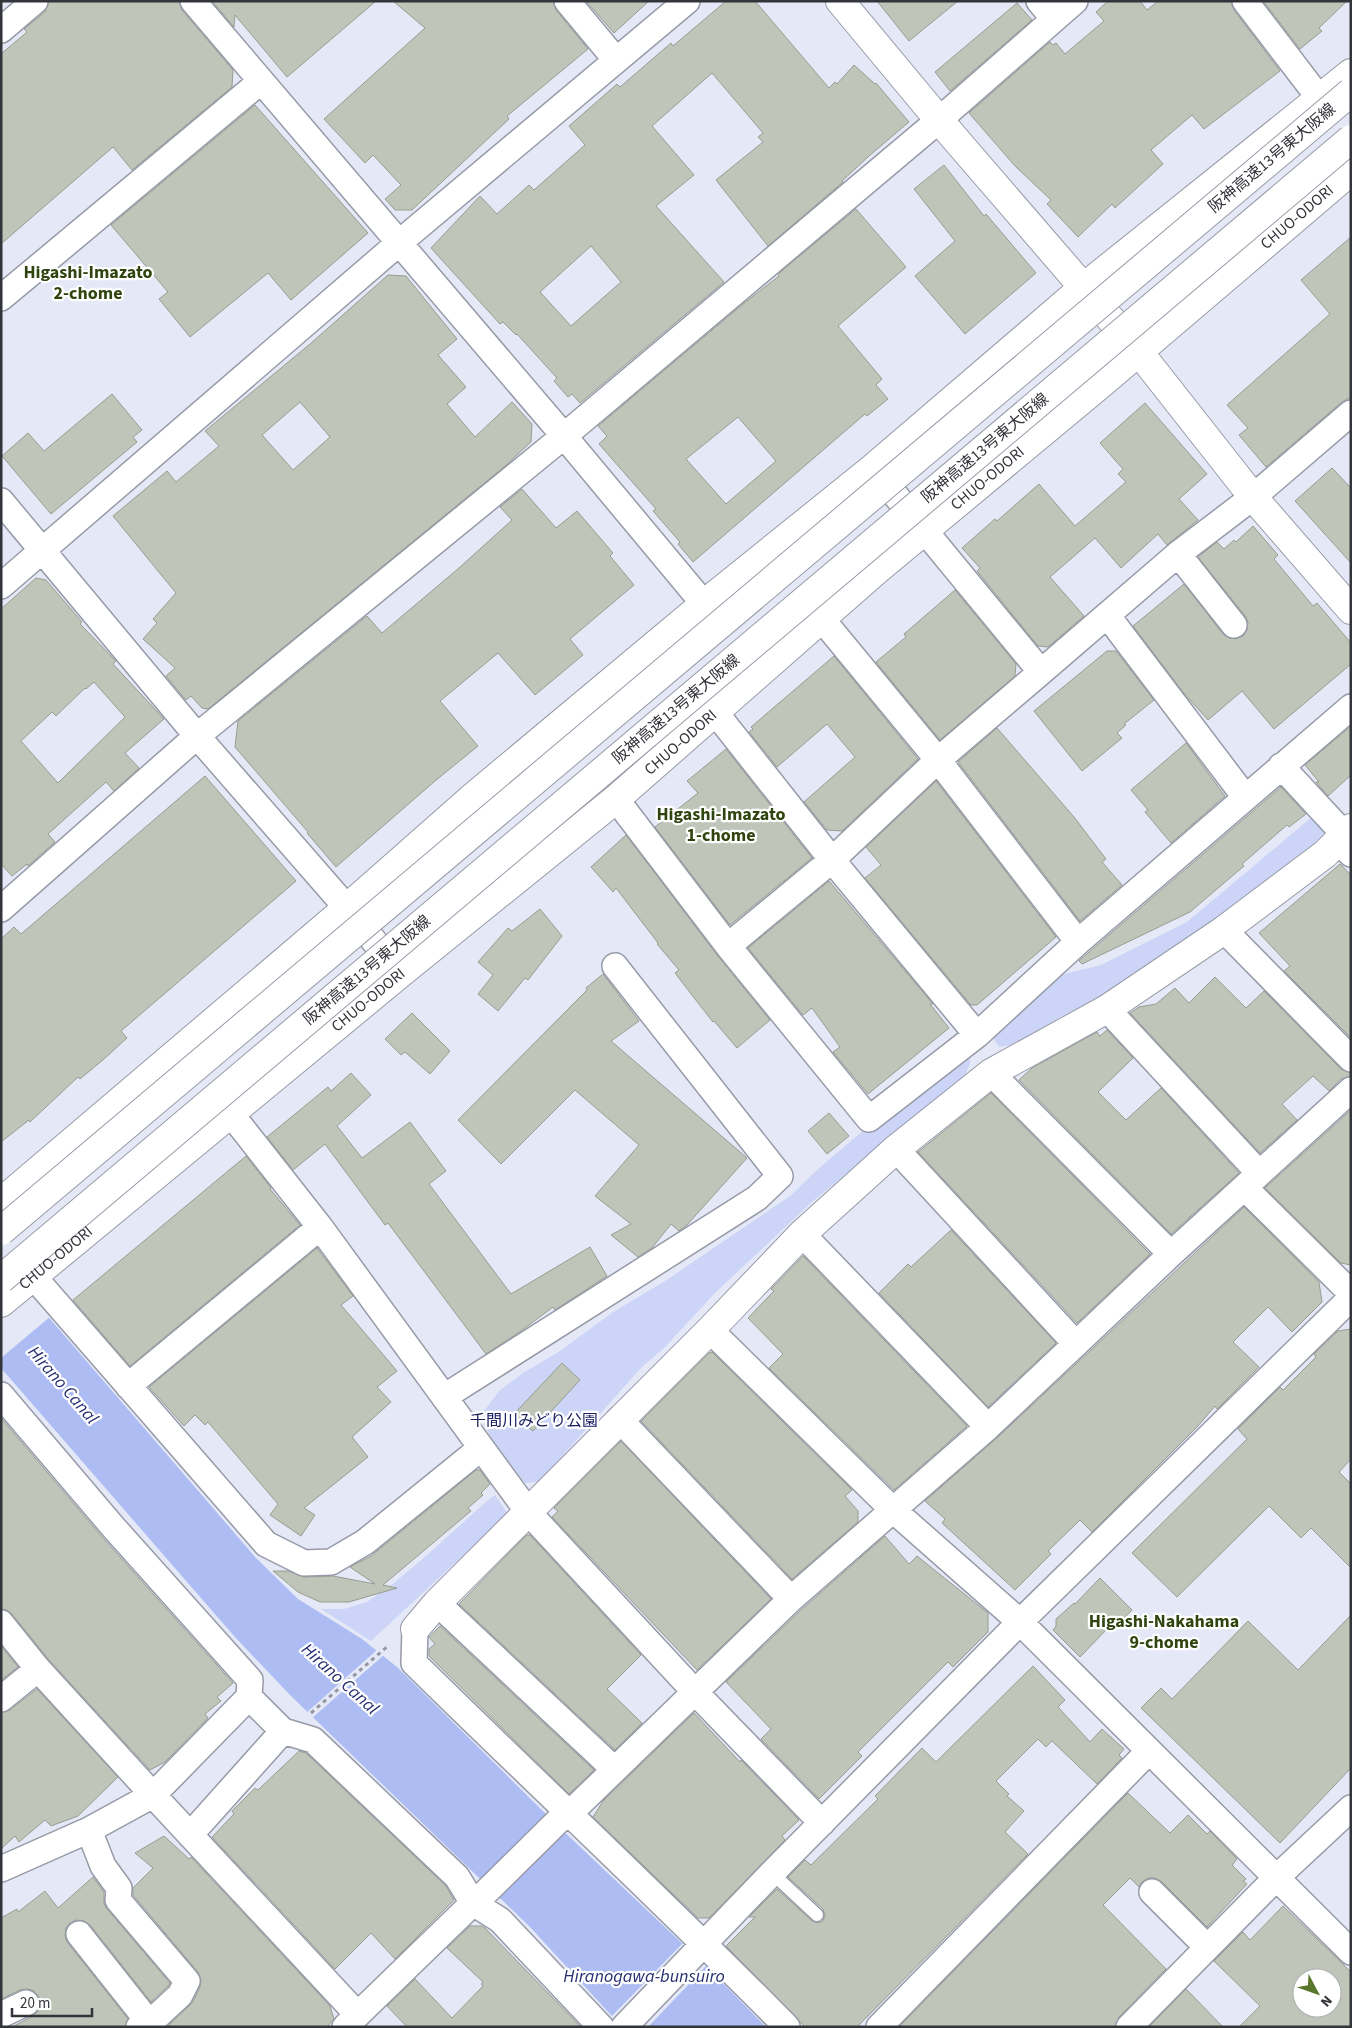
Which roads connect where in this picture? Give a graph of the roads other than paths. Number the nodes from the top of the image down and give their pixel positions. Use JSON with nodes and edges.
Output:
{"nodes":[{"id":1,"x":35,"y":1,"type":"edge"},
{"id":2,"x":193,"y":1,"type":"edge"},
{"id":3,"x":566,"y":1,"type":"edge"},
{"id":4,"x":687,"y":1,"type":"edge"},
{"id":5,"x":840,"y":1,"type":"edge"},
{"id":6,"x":1075,"y":1,"type":"edge"},
{"id":7,"x":1245,"y":1,"type":"edge"},
{"id":8,"x":1046,"y":10,"type":"edge"},
{"id":9,"x":1,"y":30,"type":"edge"},
{"id":10,"x":616,"y":60,"type":"junction"},
{"id":11,"x":1351,"y":72,"type":"edge"},
{"id":12,"x":260,"y":82,"type":"junction"},
{"id":13,"x":1351,"y":92,"type":"edge"},
{"id":14,"x":1320,"y":98,"type":"junction"},
{"id":15,"x":939,"y":120,"type":"junction"},
{"id":16,"x":1351,"y":139,"type":"edge"},
{"id":17,"x":1351,"y":171,"type":"edge"},
{"id":18,"x":400,"y":242,"type":"junction"},
{"id":19,"x":1084,"y":287,"type":"junction"},
{"id":20,"x":1,"y":298,"type":"edge"},
{"id":21,"x":1139,"y":352,"type":"junction"},
{"id":22,"x":1351,"y":413,"type":"edge"},
{"id":23,"x":564,"y":436,"type":"junction"},
{"id":24,"x":873,"y":468,"type":"junction"},
{"id":25,"x":1253,"y":497,"type":"junction"},
{"id":26,"x":1,"y":501,"type":"edge"},
{"id":27,"x":924,"y":532,"type":"junction"},
{"id":28,"x":43,"y":551,"type":"junction"},
{"id":29,"x":1178,"y":554,"type":"junction"},
{"id":30,"x":1,"y":586,"type":"edge"},
{"id":31,"x":704,"y":604,"type":"junction"},
{"id":32,"x":1351,"y":610,"type":"edge"},
{"id":33,"x":1107,"y":616,"type":"junction"},
{"id":34,"x":821,"y":618,"type":"junction"},
{"id":35,"x":1234,"y":626,"type":"dead end"},
{"id":36,"x":1041,"y":672,"type":"junction"},
{"id":37,"x":1351,"y":707,"type":"edge"},
{"id":38,"x":715,"y":712,"type":"junction"},
{"id":39,"x":197,"y":736,"type":"junction"},
{"id":40,"x":938,"y":760,"type":"junction"},
{"id":41,"x":1281,"y":766,"type":"junction"},
{"id":42,"x":1245,"y":797,"type":"junction"},
{"id":43,"x":616,"y":799,"type":"junction"},
{"id":44,"x":1346,"y":839,"type":"edge"},
{"id":45,"x":832,"y":860,"type":"junction"},
{"id":46,"x":347,"y":908,"type":"junction"},
{"id":47,"x":1,"y":909,"type":"edge"},
{"id":48,"x":1224,"y":930,"type":"junction"},
{"id":49,"x":1078,"y":942,"type":"junction"},
{"id":50,"x":728,"y":946,"type":"junction"},
{"id":51,"x":615,"y":966,"type":"dead end"},
{"id":52,"x":400,"y":973,"type":"junction"},
{"id":53,"x":1107,"y":1009,"type":"junction"},
{"id":54,"x":977,"y":1035,"type":"junction"},
{"id":55,"x":1351,"y":1059,"type":"edge"},
{"id":56,"x":991,"y":1073,"type":"junction"},
{"id":57,"x":1351,"y":1090,"type":"edge"},
{"id":58,"x":231,"y":1114,"type":"junction"},
{"id":59,"x":896,"y":1149,"type":"junction"},
{"id":60,"x":1252,"y":1181,"type":"junction"},
{"id":61,"x":1,"y":1202,"type":"edge"},
{"id":62,"x":320,"y":1227,"type":"junction"},
{"id":63,"x":1,"y":1231,"type":"edge"},
{"id":64,"x":802,"y":1234,"type":"junction"},
{"id":65,"x":1171,"y":1254,"type":"junction"},
{"id":66,"x":19,"y":1280,"type":"edge"},
{"id":67,"x":1351,"y":1293,"type":"edge"},
{"id":68,"x":1351,"y":1298,"type":"edge"},
{"id":69,"x":1,"y":1303,"type":"edge"},
{"id":70,"x":710,"y":1330,"type":"junction"},
{"id":71,"x":1076,"y":1344,"type":"junction"},
{"id":72,"x":128,"y":1386,"type":"junction"},
{"id":73,"x":1,"y":1395,"type":"edge"},
{"id":74,"x":444,"y":1397,"type":"junction"},
{"id":75,"x":619,"y":1420,"type":"junction"},
{"id":76,"x":988,"y":1427,"type":"junction"},
{"id":77,"x":481,"y":1448,"type":"junction"},
{"id":78,"x":892,"y":1509,"type":"junction"},
{"id":79,"x":529,"y":1512,"type":"junction"},
{"id":80,"x":791,"y":1599,"type":"junction"},
{"id":81,"x":438,"y":1603,"type":"junction"},
{"id":82,"x":1020,"y":1622,"type":"junction"},
{"id":83,"x":1,"y":1623,"type":"edge"},
{"id":84,"x":415,"y":1629,"type":"joint"},
{"id":85,"x":38,"y":1669,"type":"junction"},
{"id":86,"x":696,"y":1692,"type":"junction"},
{"id":87,"x":249,"y":1697,"type":"junction"},
{"id":88,"x":1,"y":1699,"type":"edge"},
{"id":89,"x":294,"y":1726,"type":"junction"},
{"id":90,"x":1149,"y":1751,"type":"junction"},
{"id":91,"x":614,"y":1769,"type":"junction"},
{"id":92,"x":153,"y":1795,"type":"junction"},
{"id":93,"x":1351,"y":1808,"type":"edge"},
{"id":94,"x":565,"y":1816,"type":"junction"},
{"id":95,"x":822,"y":1824,"type":"junction"},
{"id":96,"x":89,"y":1830,"type":"junction"},
{"id":97,"x":190,"y":1834,"type":"junction"},
{"id":98,"x":1,"y":1869,"type":"edge"},
{"id":99,"x":772,"y":1873,"type":"junction"},
{"id":100,"x":1276,"y":1877,"type":"junction"},
{"id":101,"x":1152,"y":1892,"type":"dead end"},
{"id":102,"x":478,"y":1899,"type":"junction"},
{"id":103,"x":816,"y":1915,"type":"dead end"},
{"id":104,"x":79,"y":1934,"type":"dead end"},
{"id":105,"x":701,"y":1946,"type":"junction"},
{"id":106,"x":1208,"y":1948,"type":"junction"},
{"id":107,"x":1351,"y":1952,"type":"edge"},
{"id":108,"x":26,"y":2003,"type":"dead end"},
{"id":109,"x":1,"y":2015,"type":"edge"},
{"id":110,"x":351,"y":2020,"type":"edge"},
{"id":111,"x":143,"y":2023,"type":"edge"},
{"id":112,"x":601,"y":2027,"type":"edge"},
{"id":113,"x":624,"y":2027,"type":"edge"},
{"id":114,"x":787,"y":2027,"type":"edge"},
{"id":115,"x":879,"y":2027,"type":"edge"},
{"id":116,"x":1129,"y":2027,"type":"edge"}],
"edges":[{"from":1,"to":9,"type":"street"},
{"from":2,"to":12,"type":"street"},
{"from":3,"to":10,"type":"street"},
{"from":4,"to":10,"type":"street"},
{"from":5,"to":15,"type":"main road"},
{"from":6,"to":8,"type":"street"},
{"from":7,"to":14,"type":"street"},
{"from":8,"to":15,"type":"street"},
{"from":10,"to":18,"type":"street"},
{"from":11,"to":14,"type":"main road"},
{"from":12,"to":18,"type":"street"},
{"from":12,"to":20,"type":"street"},
{"from":13,"to":63,"type":"main road","name":"阪神高速13号東大阪線","bridge":true},
{"from":14,"to":19,"type":"main road"},
{"from":15,"to":19,"type":"main road"},
{"from":15,"to":23,"type":"street"},
{"from":16,"to":66,"type":"main road","name":"阪神高速13号東大阪線","bridge":true},
{"from":17,"to":21,"type":"main road","name":"CHUO-ODORI"},
{"from":18,"to":23,"type":"street"},
{"from":18,"to":28,"type":"street"},
{"from":19,"to":21,"type":"main road"},
{"from":19,"to":24,"type":"main road"},
{"from":21,"to":25,"type":"main road"},
{"from":21,"to":27,"type":"main road","name":"CHUO-ODORI"},
{"from":22,"to":25,"type":"street"},
{"from":23,"to":31,"type":"street"},
{"from":23,"to":39,"type":"street"},
{"from":24,"to":27,"type":"street"},
{"from":24,"to":31,"type":"main road"},
{"from":25,"to":29,"type":"street"},
{"from":25,"to":32,"type":"main road"},
{"from":26,"to":28,"type":"street"},
{"from":27,"to":34,"type":"main road","name":"CHUO-ODORI"},
{"from":27,"to":36,"type":"street"},
{"from":28,"to":30,"type":"street"},
{"from":28,"to":39,"type":"street"},
{"from":29,"to":33,"type":"street"},
{"from":29,"to":35,"type":"street"},
{"from":31,"to":46,"type":"main road"},
{"from":33,"to":36,"type":"street"},
{"from":33,"to":42,"type":"street"},
{"from":34,"to":38,"type":"main road","name":"CHUO-ODORI"},
{"from":34,"to":40,"type":"street"},
{"from":36,"to":40,"type":"street"},
{"from":37,"to":41,"type":"street"},
{"from":38,"to":43,"type":"main road","name":"CHUO-ODORI"},
{"from":38,"to":45,"type":"street"},
{"from":39,"to":46,"type":"street"},
{"from":39,"to":47,"type":"street"},
{"from":40,"to":45,"type":"street"},
{"from":40,"to":49,"type":"street"},
{"from":41,"to":42,"type":"street"},
{"from":41,"to":44,"type":"street"},
{"from":42,"to":49,"type":"street"},
{"from":43,"to":50,"type":"street"},
{"from":43,"to":52,"type":"main road","name":"CHUO-ODORI"},
{"from":44,"to":48,"type":"main road"},
{"from":45,"to":50,"type":"street"},
{"from":45,"to":54,"type":"street"},
{"from":46,"to":52,"type":"street"},
{"from":46,"to":61,"type":"main road"},
{"from":48,"to":53,"type":"main road"},
{"from":48,"to":55,"type":"street"},
{"from":49,"to":54,"type":"street"},
{"from":50,"to":54,"type":"street"},
{"from":51,"to":74,"type":"street"},
{"from":52,"to":58,"type":"main road","name":"CHUO-ODORI"},
{"from":53,"to":56,"type":"main road"},
{"from":53,"to":60,"type":"street"},
{"from":56,"to":59,"type":"main road"},
{"from":56,"to":65,"type":"street"},
{"from":57,"to":60,"type":"street"},
{"from":58,"to":62,"type":"street"},
{"from":58,"to":66,"type":"main road","name":"CHUO-ODORI"},
{"from":59,"to":64,"type":"main road"},
{"from":59,"to":71,"type":"street"},
{"from":60,"to":65,"type":"street"},
{"from":60,"to":67,"type":"street"},
{"from":62,"to":72,"type":"street"},
{"from":62,"to":74,"type":"street"},
{"from":64,"to":70,"type":"main road"},
{"from":64,"to":76,"type":"street"},
{"from":65,"to":71,"type":"street"},
{"from":66,"to":69,"type":"main road","name":"CHUO-ODORI"},
{"from":66,"to":72,"type":"street"},
{"from":68,"to":82,"type":"street"},
{"from":70,"to":75,"type":"main road"},
{"from":70,"to":78,"type":"street"},
{"from":71,"to":76,"type":"street"},
{"from":72,"to":77,"type":"street"},
{"from":73,"to":87,"type":"street"},
{"from":74,"to":77,"type":"street"},
{"from":75,"to":79,"type":"main road"},
{"from":75,"to":80,"type":"street"},
{"from":76,"to":78,"type":"street"},
{"from":77,"to":79,"type":"street"},
{"from":78,"to":80,"type":"street"},
{"from":78,"to":82,"type":"street"},
{"from":79,"to":81,"type":"main road"},
{"from":79,"to":86,"type":"street"},
{"from":80,"to":86,"type":"street"},
{"from":81,"to":84,"type":"main road"},
{"from":81,"to":91,"type":"street"},
{"from":82,"to":90,"type":"street"},
{"from":82,"to":95,"type":"street"},
{"from":83,"to":85,"type":"street"},
{"from":84,"to":94,"type":"street"},
{"from":85,"to":88,"type":"street"},
{"from":85,"to":92,"type":"street"},
{"from":86,"to":91,"type":"street"},
{"from":86,"to":95,"type":"street"},
{"from":87,"to":89,"type":"street"},
{"from":87,"to":92,"type":"street"},
{"from":89,"to":97,"type":"street"},
{"from":89,"to":102,"type":"street"},
{"from":90,"to":100,"type":"street"},
{"from":90,"to":115,"type":"street"},
{"from":91,"to":94,"type":"street"},
{"from":92,"to":96,"type":"street"},
{"from":92,"to":97,"type":"street"},
{"from":93,"to":100,"type":"street"},
{"from":94,"to":102,"type":"street"},
{"from":94,"to":105,"type":"street"},
{"from":95,"to":99,"type":"street"},
{"from":96,"to":98,"type":"street"},
{"from":96,"to":111,"type":"street"},
{"from":97,"to":110,"type":"street"},
{"from":99,"to":103,"type":"lane"},
{"from":99,"to":105,"type":"street"},
{"from":100,"to":106,"type":"street"},
{"from":100,"to":107,"type":"street"},
{"from":101,"to":106,"type":"street"},
{"from":102,"to":110,"type":"street"},
{"from":102,"to":112,"type":"street"},
{"from":104,"to":111,"type":"street"},
{"from":105,"to":113,"type":"street"},
{"from":105,"to":114,"type":"street"},
{"from":106,"to":116,"type":"street"},
{"from":108,"to":109,"type":"street"}]}
